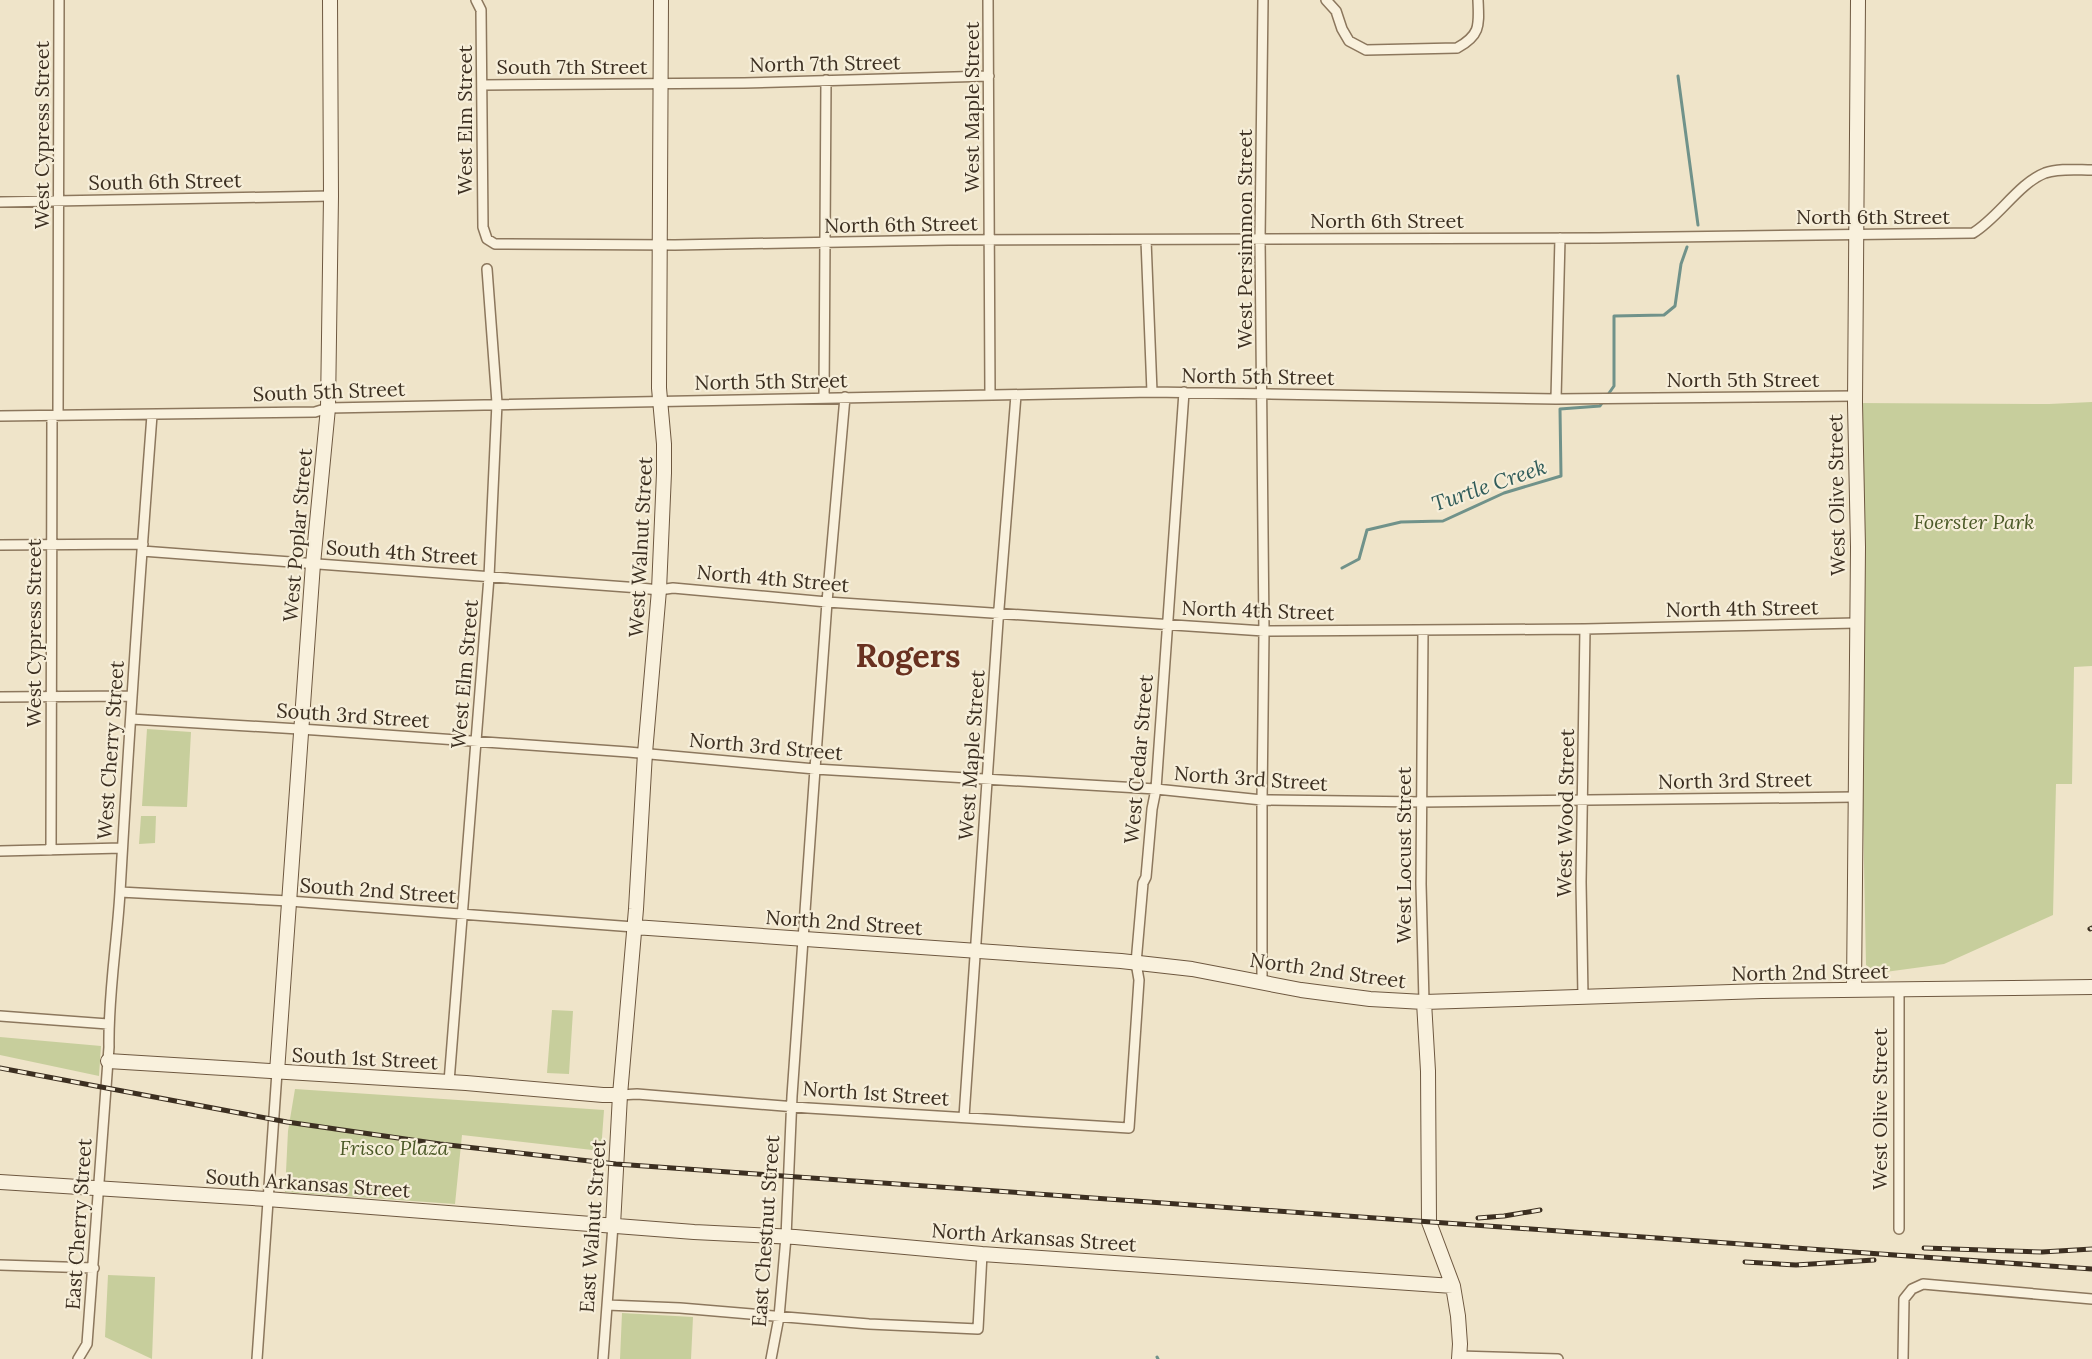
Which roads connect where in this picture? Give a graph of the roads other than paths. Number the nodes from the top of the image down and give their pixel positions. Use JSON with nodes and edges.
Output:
{"nodes":[{"id":1,"x":59,"y":0,"type":"edge"},
{"id":2,"x":330,"y":0,"type":"edge"},
{"id":3,"x":476,"y":0,"type":"edge"},
{"id":4,"x":661,"y":0,"type":"edge"},
{"id":5,"x":988,"y":0,"type":"edge"},
{"id":6,"x":1263,"y":0,"type":"edge"},
{"id":7,"x":1326,"y":0,"type":"edge"},
{"id":8,"x":1478,"y":0,"type":"edge"},
{"id":9,"x":1858,"y":0,"type":"edge"},
{"id":10,"x":989,"y":76,"type":"junction"},
{"id":11,"x":826,"y":80,"type":"junction"},
{"id":12,"x":661,"y":84,"type":"junction"},
{"id":13,"x":483,"y":85,"type":"junction"},
{"id":14,"x":2092,"y":170,"type":"edge"},
{"id":15,"x":331,"y":196,"type":"junction"},
{"id":16,"x":0,"y":202,"type":"edge"},
{"id":17,"x":59,"y":202,"type":"junction"},
{"id":18,"x":1857,"y":234,"type":"junction"},
{"id":19,"x":1560,"y":238,"type":"junction"},
{"id":20,"x":1260,"y":239,"type":"junction"},
{"id":21,"x":1146,"y":240,"type":"junction"},
{"id":22,"x":990,"y":241,"type":"junction"},
{"id":23,"x":826,"y":242,"type":"junction"},
{"id":24,"x":659,"y":244,"type":"junction"},
{"id":25,"x":487,"y":269,"type":"dead end"},
{"id":26,"x":1152,"y":392,"type":"junction"},
{"id":27,"x":1184,"y":392,"type":"junction"},
{"id":28,"x":1016,"y":394,"type":"junction"},
{"id":29,"x":990,"y":395,"type":"junction"},
{"id":30,"x":1263,"y":395,"type":"junction"},
{"id":31,"x":1855,"y":396,"type":"junction"},
{"id":32,"x":824,"y":397,"type":"junction"},
{"id":33,"x":845,"y":397,"type":"junction"},
{"id":34,"x":1556,"y":399,"type":"junction"},
{"id":35,"x":660,"y":402,"type":"junction"},
{"id":36,"x":497,"y":403,"type":"junction"},
{"id":37,"x":328,"y":408,"type":"junction"},
{"id":38,"x":152,"y":414,"type":"junction"},
{"id":39,"x":55,"y":415,"type":"junction"},
{"id":40,"x":0,"y":416,"type":"edge"},
{"id":41,"x":52,"y":543,"type":"junction"},
{"id":42,"x":0,"y":545,"type":"edge"},
{"id":43,"x":142,"y":548,"type":"junction"},
{"id":44,"x":313,"y":564,"type":"junction"},
{"id":45,"x":489,"y":577,"type":"junction"},
{"id":46,"x":659,"y":590,"type":"junction"},
{"id":47,"x":827,"y":602,"type":"junction"},
{"id":48,"x":999,"y":613,"type":"junction"},
{"id":49,"x":1856,"y":623,"type":"junction"},
{"id":50,"x":1167,"y":624,"type":"junction"},
{"id":51,"x":1586,"y":629,"type":"junction"},
{"id":52,"x":1264,"y":631,"type":"junction"},
{"id":53,"x":1423,"y":631,"type":"junction"},
{"id":54,"x":51,"y":696,"type":"junction"},
{"id":55,"x":131,"y":696,"type":"junction"},
{"id":56,"x":0,"y":697,"type":"edge"},
{"id":57,"x":131,"y":719,"type":"junction"},
{"id":58,"x":301,"y":729,"type":"junction"},
{"id":59,"x":476,"y":741,"type":"junction"},
{"id":60,"x":645,"y":753,"type":"junction"},
{"id":61,"x":815,"y":769,"type":"junction"},
{"id":62,"x":987,"y":780,"type":"junction"},
{"id":63,"x":1156,"y":789,"type":"junction"},
{"id":64,"x":1855,"y":797,"type":"junction"},
{"id":65,"x":1582,"y":799,"type":"junction"},
{"id":66,"x":1262,"y":800,"type":"junction"},
{"id":67,"x":1422,"y":802,"type":"junction"},
{"id":68,"x":122,"y":848,"type":"junction"},
{"id":69,"x":51,"y":850,"type":"junction"},
{"id":70,"x":0,"y":851,"type":"edge"},
{"id":71,"x":120,"y":892,"type":"junction"},
{"id":72,"x":289,"y":901,"type":"junction"},
{"id":73,"x":462,"y":915,"type":"junction"},
{"id":74,"x":634,"y":927,"type":"junction"},
{"id":75,"x":805,"y":938,"type":"junction"},
{"id":76,"x":976,"y":952,"type":"junction"},
{"id":77,"x":1136,"y":963,"type":"junction"},
{"id":78,"x":1262,"y":982,"type":"junction"},
{"id":79,"x":2092,"y":987,"type":"edge"},
{"id":80,"x":1854,"y":990,"type":"junction"},
{"id":81,"x":1899,"y":990,"type":"junction"},
{"id":82,"x":1582,"y":997,"type":"junction"},
{"id":83,"x":1424,"y":1002,"type":"junction"},
{"id":84,"x":0,"y":1016,"type":"edge"},
{"id":85,"x":108,"y":1024,"type":"junction"},
{"id":86,"x":108,"y":1061,"type":"junction"},
{"id":87,"x":277,"y":1072,"type":"junction"},
{"id":88,"x":449,"y":1082,"type":"junction"},
{"id":89,"x":105,"y":1089,"type":"joint"},
{"id":90,"x":620,"y":1095,"type":"junction"},
{"id":91,"x":792,"y":1106,"type":"junction"},
{"id":92,"x":964,"y":1117,"type":"junction"},
{"id":93,"x":1130,"y":1128,"type":"joint"},
{"id":94,"x":0,"y":1182,"type":"edge"},
{"id":95,"x":99,"y":1188,"type":"junction"},
{"id":96,"x":267,"y":1199,"type":"junction"},
{"id":97,"x":613,"y":1225,"type":"junction"},
{"id":98,"x":1899,"y":1228,"type":"dead end"},
{"id":99,"x":786,"y":1237,"type":"junction"},
{"id":100,"x":982,"y":1254,"type":"junction"},
{"id":101,"x":0,"y":1265,"type":"edge"},
{"id":102,"x":94,"y":1268,"type":"junction"},
{"id":103,"x":1452,"y":1286,"type":"junction"},
{"id":104,"x":2092,"y":1299,"type":"edge"},
{"id":105,"x":607,"y":1305,"type":"junction"},
{"id":106,"x":779,"y":1317,"type":"junction"},
{"id":107,"x":1459,"y":1358,"type":"edge"},
{"id":108,"x":78,"y":1359,"type":"edge"},
{"id":109,"x":257,"y":1359,"type":"edge"},
{"id":110,"x":603,"y":1359,"type":"edge"},
{"id":111,"x":771,"y":1359,"type":"edge"},
{"id":112,"x":1558,"y":1359,"type":"edge"},
{"id":113,"x":1903,"y":1359,"type":"edge"}],
"edges":[{"from":1,"to":17,"type":"street","name":"West Cypress Street"},
{"from":2,"to":15,"type":"main road","name":"West Poplar Street"},
{"from":3,"to":13,"type":"street","name":"West Elm Street"},
{"from":4,"to":12,"type":"main road","name":"West Walnut Street"},
{"from":5,"to":10,"type":"street","name":"West Maple Street"},
{"from":6,"to":20,"type":"street","name":"West Persimmon Street"},
{"from":7,"to":8,"type":"street"},
{"from":9,"to":18,"type":"main road","name":"West Olive Street"},
{"from":10,"to":11,"type":"street","name":"North 7th Street"},
{"from":10,"to":22,"type":"street","name":"West Maple Street"},
{"from":11,"to":12,"type":"street","name":"North 7th Street"},
{"from":11,"to":23,"type":"street"},
{"from":12,"to":13,"type":"street","name":"South 7th Street"},
{"from":12,"to":24,"type":"main road","name":"West Walnut Street"},
{"from":13,"to":24,"type":"street","name":"West Elm Street"},
{"from":14,"to":18,"type":"street","name":"North 6th Street"},
{"from":15,"to":17,"type":"street","name":"South 6th Street"},
{"from":15,"to":37,"type":"main road","name":"West Poplar Street"},
{"from":16,"to":17,"type":"street","name":"South 6th Street"},
{"from":17,"to":39,"type":"street","name":"West Cypress Street"},
{"from":18,"to":19,"type":"street","name":"North 6th Street"},
{"from":18,"to":31,"type":"main road","name":"West Olive Street"},
{"from":19,"to":20,"type":"street","name":"North 6th Street"},
{"from":19,"to":34,"type":"street"},
{"from":20,"to":21,"type":"street","name":"North 6th Street"},
{"from":20,"to":30,"type":"street","name":"West Persimmon Street"},
{"from":21,"to":22,"type":"street","name":"North 6th Street"},
{"from":21,"to":26,"type":"street"},
{"from":22,"to":23,"type":"street","name":"North 6th Street"},
{"from":22,"to":29,"type":"street","name":"West Maple Street"},
{"from":23,"to":24,"type":"street","name":"North 6th Street"},
{"from":23,"to":32,"type":"street"},
{"from":24,"to":35,"type":"main road","name":"West Walnut Street"},
{"from":25,"to":36,"type":"street","name":"West Elm Street"},
{"from":26,"to":27,"type":"street","name":"North 5th Street"},
{"from":26,"to":28,"type":"street","name":"North 5th Street"},
{"from":27,"to":30,"type":"street","name":"North 5th Street"},
{"from":27,"to":50,"type":"street","name":"West Cedar Street"},
{"from":28,"to":29,"type":"street","name":"North 5th Street"},
{"from":28,"to":48,"type":"street","name":"West Maple Street"},
{"from":29,"to":33,"type":"street","name":"North 5th Street"},
{"from":30,"to":34,"type":"street","name":"North 5th Street"},
{"from":30,"to":52,"type":"street","name":"West Persimmon Street"},
{"from":31,"to":34,"type":"street","name":"North 5th Street"},
{"from":31,"to":49,"type":"main road","name":"West Olive Street"},
{"from":32,"to":33,"type":"street","name":"North 5th Street"},
{"from":32,"to":35,"type":"street","name":"North 5th Street"},
{"from":33,"to":47,"type":"street","name":"East Chestnut Street"},
{"from":35,"to":36,"type":"street","name":"South 5th Street"},
{"from":35,"to":46,"type":"main road","name":"West Walnut Street"},
{"from":36,"to":37,"type":"street","name":"South 5th Street"},
{"from":36,"to":45,"type":"street","name":"West Elm Street"},
{"from":37,"to":38,"type":"street","name":"South 5th Street"},
{"from":37,"to":44,"type":"main road","name":"West Poplar Street"},
{"from":38,"to":39,"type":"street","name":"South 5th Street"},
{"from":38,"to":43,"type":"street","name":"West Cherry Street"},
{"from":39,"to":40,"type":"street","name":"South 5th Street"},
{"from":39,"to":41,"type":"street","name":"West Cypress Street"},
{"from":41,"to":42,"type":"street","name":"South 4th Street"},
{"from":41,"to":43,"type":"street","name":"South 4th Street"},
{"from":41,"to":54,"type":"street","name":"West Cypress Street"},
{"from":43,"to":44,"type":"street","name":"South 4th Street"},
{"from":43,"to":55,"type":"street","name":"West Cherry Street"},
{"from":44,"to":45,"type":"street","name":"South 4th Street"},
{"from":44,"to":58,"type":"main road","name":"West Poplar Street"},
{"from":45,"to":46,"type":"street","name":"South 4th Street"},
{"from":45,"to":59,"type":"street","name":"West Elm Street"},
{"from":46,"to":47,"type":"street","name":"North 4th Street"},
{"from":46,"to":60,"type":"main road","name":"West Walnut Street"},
{"from":47,"to":48,"type":"street","name":"North 4th Street"},
{"from":47,"to":61,"type":"street","name":"East Chestnut Street"},
{"from":48,"to":50,"type":"street","name":"North 4th Street"},
{"from":48,"to":62,"type":"street","name":"West Maple Street"},
{"from":49,"to":51,"type":"street","name":"North 4th Street"},
{"from":49,"to":64,"type":"main road","name":"West Olive Street"},
{"from":50,"to":52,"type":"street","name":"North 4th Street"},
{"from":50,"to":63,"type":"street","name":"West Cedar Street"},
{"from":51,"to":53,"type":"street","name":"North 4th Street"},
{"from":51,"to":65,"type":"street","name":"West Wood Street"},
{"from":52,"to":53,"type":"street","name":"North 4th Street"},
{"from":52,"to":66,"type":"street","name":"West Persimmon Street"},
{"from":53,"to":67,"type":"street","name":"West Locust Street"},
{"from":54,"to":55,"type":"street"},
{"from":54,"to":56,"type":"street"},
{"from":54,"to":69,"type":"street","name":"West Cypress Street"},
{"from":55,"to":57,"type":"street","name":"West Cherry Street"},
{"from":57,"to":58,"type":"street","name":"South 3rd Street"},
{"from":57,"to":68,"type":"street","name":"West Cherry Street"},
{"from":58,"to":59,"type":"street","name":"South 3rd Street"},
{"from":58,"to":72,"type":"main road","name":"West Poplar Street"},
{"from":59,"to":60,"type":"street","name":"South 3rd Street"},
{"from":59,"to":73,"type":"street","name":"West Elm Street"},
{"from":60,"to":61,"type":"street","name":"North 3rd Street"},
{"from":60,"to":74,"type":"main road","name":"West Walnut Street"},
{"from":61,"to":62,"type":"street","name":"North 3rd Street"},
{"from":61,"to":75,"type":"street","name":"East Chestnut Street"},
{"from":62,"to":63,"type":"street","name":"North 3rd Street"},
{"from":62,"to":76,"type":"street","name":"West Maple Street"},
{"from":63,"to":66,"type":"street","name":"North 3rd Street"},
{"from":63,"to":77,"type":"street","name":"West Cedar Street"},
{"from":64,"to":65,"type":"street","name":"North 3rd Street"},
{"from":64,"to":80,"type":"main road","name":"West Olive Street"},
{"from":65,"to":67,"type":"street","name":"North 3rd Street"},
{"from":65,"to":82,"type":"street","name":"West Wood Street"},
{"from":66,"to":67,"type":"street","name":"North 3rd Street"},
{"from":66,"to":78,"type":"street","name":"West Persimmon Street"},
{"from":67,"to":83,"type":"street","name":"West Locust Street"},
{"from":68,"to":69,"type":"street"},
{"from":68,"to":71,"type":"street","name":"West Cherry Street"},
{"from":69,"to":70,"type":"street"},
{"from":71,"to":72,"type":"street","name":"South 2nd Street"},
{"from":71,"to":85,"type":"street","name":"West Cherry Street"},
{"from":72,"to":73,"type":"street","name":"South 2nd Street"},
{"from":72,"to":87,"type":"main road","name":"West Poplar Street"},
{"from":73,"to":74,"type":"street","name":"South 2nd Street"},
{"from":73,"to":88,"type":"street","name":"West Elm Street"},
{"from":74,"to":75,"type":"main road","name":"North 2nd Street"},
{"from":74,"to":90,"type":"main road","name":"West Walnut Street"},
{"from":75,"to":76,"type":"main road","name":"North 2nd Street"},
{"from":75,"to":91,"type":"street","name":"East Chestnut Street"},
{"from":76,"to":77,"type":"main road","name":"North 2nd Street"},
{"from":76,"to":92,"type":"street","name":"West Maple Street"},
{"from":77,"to":78,"type":"main road","name":"North 2nd Street"},
{"from":77,"to":93,"type":"street","name":"West Cedar Street"},
{"from":78,"to":83,"type":"main road","name":"North 2nd Street"},
{"from":79,"to":81,"type":"main road","name":"North 2nd Street"},
{"from":80,"to":81,"type":"main road","name":"North 2nd Street"},
{"from":80,"to":82,"type":"main road","name":"North 2nd Street"},
{"from":81,"to":98,"type":"street","name":"West Olive Street"},
{"from":82,"to":83,"type":"main road","name":"North 2nd Street"},
{"from":83,"to":103,"type":"main road","name":"West Locust Street"},
{"from":84,"to":85,"type":"street"},
{"from":85,"to":86,"type":"street","name":"West Cherry Street"},
{"from":86,"to":87,"type":"main road","name":"South 1st Street"},
{"from":86,"to":89,"type":"street","name":"West Cherry Street"},
{"from":87,"to":88,"type":"main road","name":"South 1st Street"},
{"from":87,"to":96,"type":"street"},
{"from":88,"to":90,"type":"main road","name":"South 1st Street"},
{"from":89,"to":95,"type":"street","name":"East Cherry Street"},
{"from":90,"to":91,"type":"street","name":"North 1st Street"},
{"from":90,"to":97,"type":"main road","name":"East Walnut Street"},
{"from":91,"to":92,"type":"street","name":"North 1st Street"},
{"from":91,"to":99,"type":"street","name":"East Chestnut Street"},
{"from":92,"to":93,"type":"street","name":"North 1st Street"},
{"from":94,"to":95,"type":"main road","name":"South Arkansas Street"},
{"from":95,"to":96,"type":"main road","name":"South Arkansas Street"},
{"from":95,"to":102,"type":"street","name":"East Cherry Street"},
{"from":96,"to":97,"type":"main road","name":"South Arkansas Street"},
{"from":96,"to":109,"type":"street"},
{"from":97,"to":99,"type":"main road","name":"North Arkansas Street"},
{"from":97,"to":105,"type":"street","name":"East Walnut Street"},
{"from":99,"to":100,"type":"main road","name":"North Arkansas Street"},
{"from":99,"to":106,"type":"street","name":"East Chestnut Street"},
{"from":100,"to":103,"type":"main road","name":"North Arkansas Street"},
{"from":100,"to":106,"type":"street"},
{"from":101,"to":102,"type":"street"},
{"from":102,"to":108,"type":"street","name":"East Cherry Street"},
{"from":103,"to":107,"type":"main road","name":"West Locust Street"},
{"from":104,"to":113,"type":"street"},
{"from":105,"to":106,"type":"street"},
{"from":105,"to":110,"type":"street","name":"East Walnut Street"},
{"from":106,"to":111,"type":"street","name":"East Chestnut Street"},
{"from":107,"to":112,"type":"street"}]}
